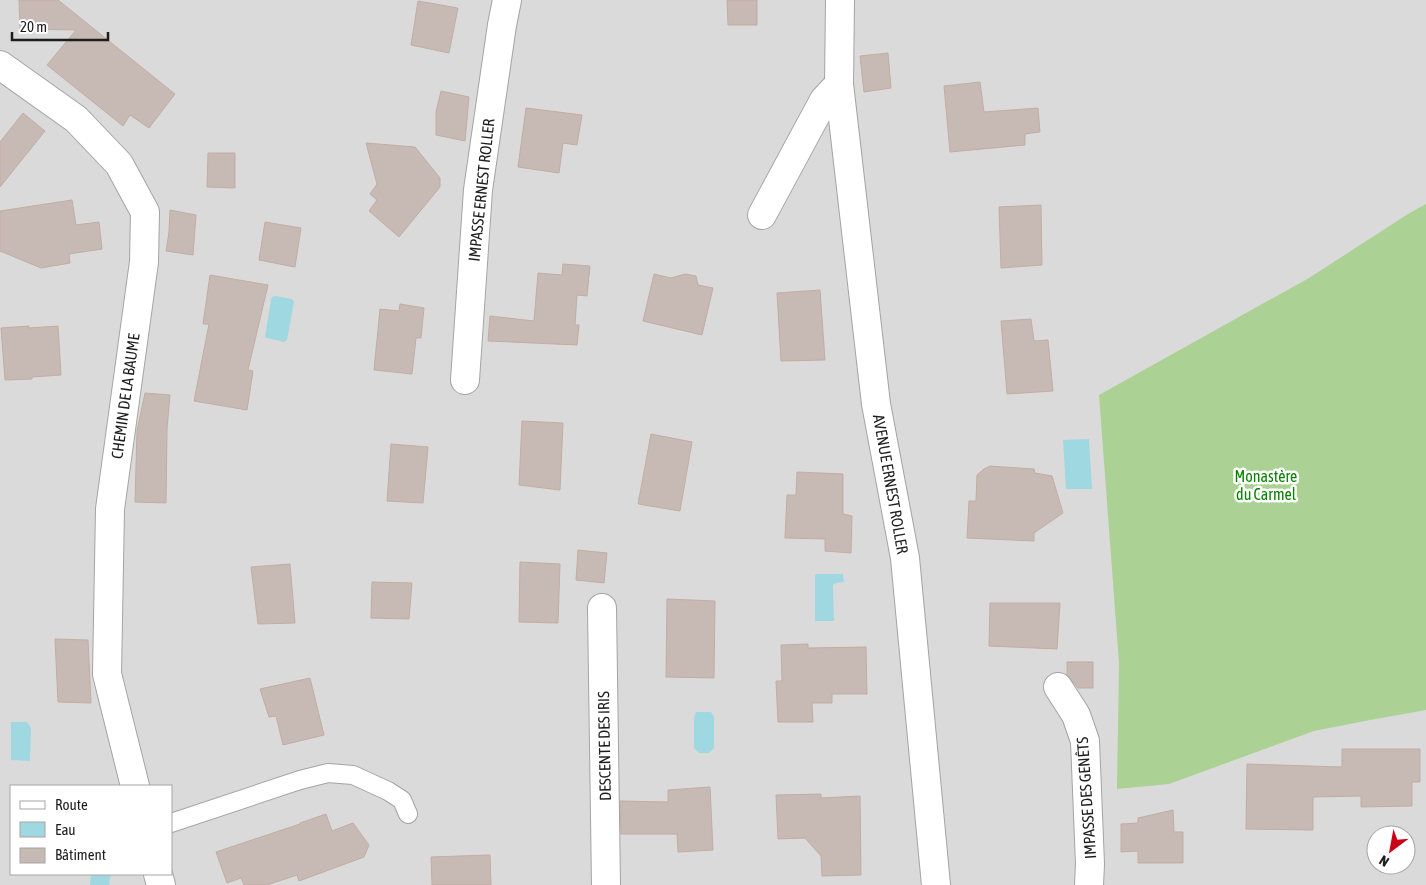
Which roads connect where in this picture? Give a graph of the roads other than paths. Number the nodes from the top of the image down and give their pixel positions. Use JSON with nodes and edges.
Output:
{"nodes":[{"id":1,"x":507,"y":0,"type":"edge"},
{"id":2,"x":840,"y":0,"type":"edge"},
{"id":3,"x":0,"y":65,"type":"edge"},
{"id":4,"x":840,"y":84,"type":"junction"},
{"id":5,"x":762,"y":215,"type":"dead end"},
{"id":6,"x":465,"y":380,"type":"dead end"},
{"id":7,"x":602,"y":608,"type":"dead end"},
{"id":8,"x":1058,"y":687,"type":"dead end"},
{"id":9,"x":135,"y":785,"type":"edge"},
{"id":10,"x":408,"y":814,"type":"dead end"},
{"id":11,"x":172,"y":823,"type":"edge"},
{"id":12,"x":606,"y":885,"type":"edge"},
{"id":13,"x":936,"y":885,"type":"edge"},
{"id":14,"x":1089,"y":885,"type":"edge"}],
"edges":[{"from":1,"to":6,"type":"street","name":"IMPASSE ERNEST ROLLER"},
{"from":2,"to":4,"type":"street","name":"AVENUE ERNEST ROLLER"},
{"from":3,"to":9,"type":"street","name":"CHEMIN DE LA BAUME"},
{"from":4,"to":5,"type":"street"},
{"from":4,"to":13,"type":"street","name":"AVENUE ERNEST ROLLER"},
{"from":7,"to":12,"type":"street","name":"DESCENTE DES IRIS"},
{"from":8,"to":14,"type":"street","name":"IMPASSE DES GENÊTS"},
{"from":10,"to":11,"type":"lane"}]}
